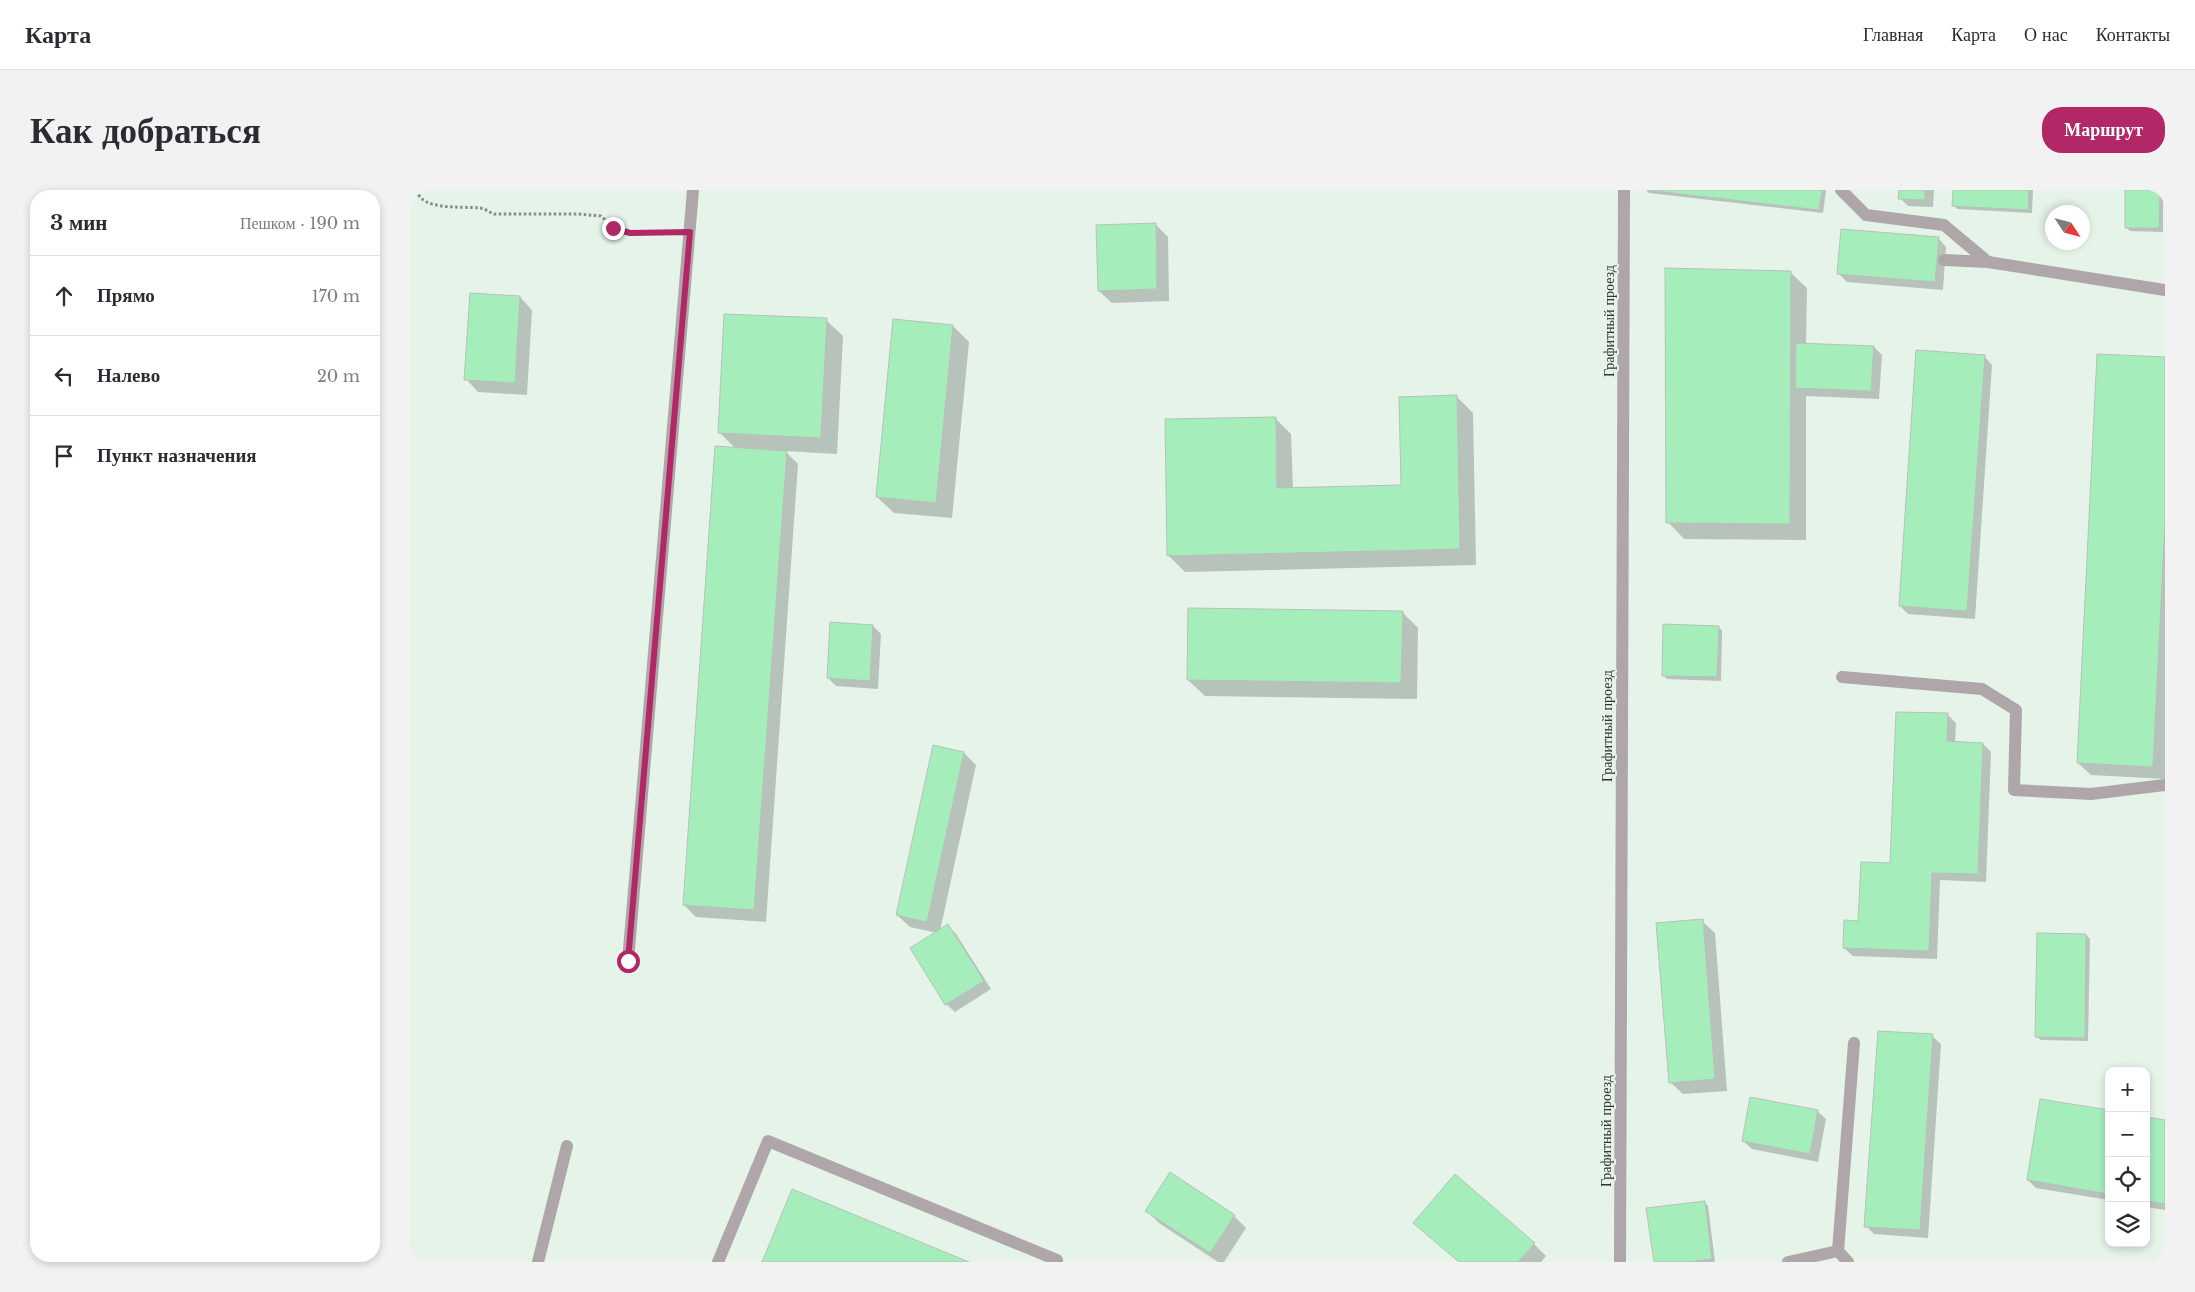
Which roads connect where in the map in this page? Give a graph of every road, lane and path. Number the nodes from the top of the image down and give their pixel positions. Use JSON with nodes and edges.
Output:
{"nodes":[{"id":1,"x":417,"y":190,"type":"edge"},
{"id":2,"x":694,"y":190,"type":"edge"},
{"id":3,"x":1624,"y":190,"type":"edge"},
{"id":4,"x":1841,"y":190,"type":"edge"},
{"id":5,"x":690,"y":232,"type":"junction"},
{"id":6,"x":1944,"y":260,"type":"dead end"},
{"id":7,"x":1988,"y":262,"type":"junction"},
{"id":8,"x":2165,"y":290,"type":"edge"},
{"id":9,"x":1842,"y":677,"type":"dead end"},
{"id":10,"x":2165,"y":785,"type":"edge"},
{"id":11,"x":628,"y":961,"type":"dead end"},
{"id":12,"x":1854,"y":1043,"type":"dead end"},
{"id":13,"x":567,"y":1146,"type":"dead end"},
{"id":14,"x":1838,"y":1251,"type":"junction"},
{"id":15,"x":538,"y":1262,"type":"edge"},
{"id":16,"x":718,"y":1262,"type":"edge"},
{"id":17,"x":1056,"y":1262,"type":"edge"},
{"id":18,"x":1620,"y":1262,"type":"edge"},
{"id":19,"x":1788,"y":1262,"type":"edge"},
{"id":20,"x":1848,"y":1262,"type":"edge"}],
"edges":[{"from":1,"to":5,"type":"path"},
{"from":2,"to":5,"type":"street"},
{"from":3,"to":18,"type":"street","name":"Графитный проезд"},
{"from":4,"to":7,"type":"street"},
{"from":5,"to":11,"type":"street"},
{"from":6,"to":7,"type":"street"},
{"from":7,"to":8,"type":"street"},
{"from":9,"to":10,"type":"street"},
{"from":12,"to":14,"type":"street"},
{"from":13,"to":15,"type":"street"},
{"from":14,"to":19,"type":"street"},
{"from":14,"to":20,"type":"street"},
{"from":16,"to":17,"type":"street"}]}
